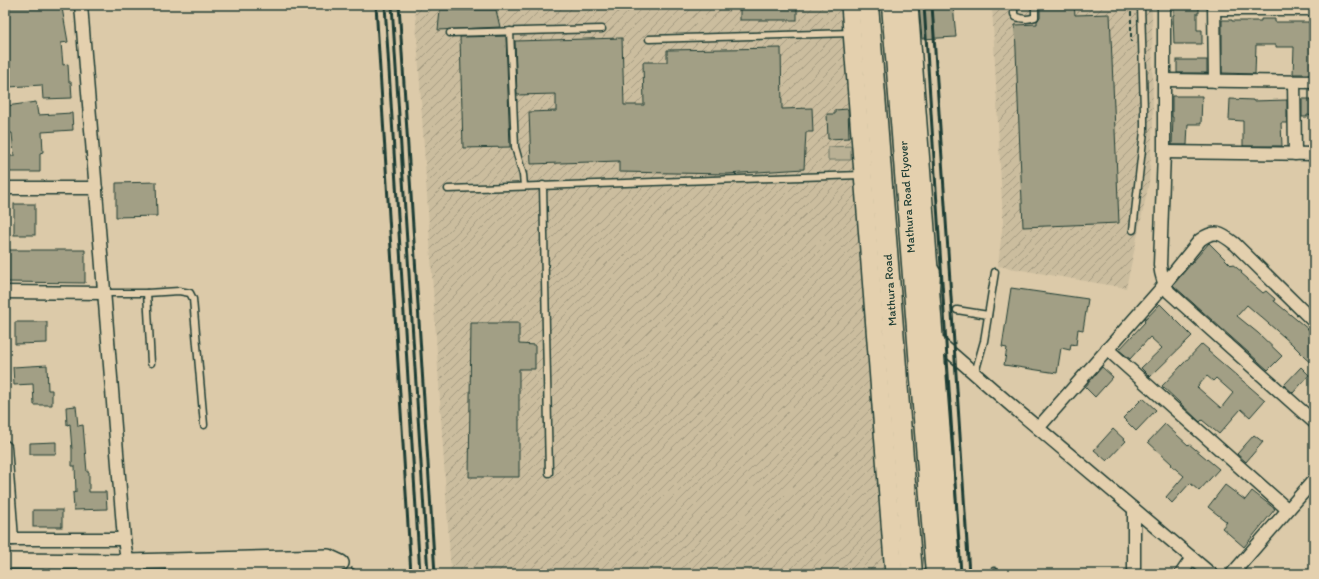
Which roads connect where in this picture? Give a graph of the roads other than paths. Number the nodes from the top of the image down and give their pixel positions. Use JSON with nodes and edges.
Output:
{"nodes":[{"id":1,"x":81,"y":5,"type":"edge"},
{"id":2,"x":850,"y":5,"type":"edge"},
{"id":3,"x":868,"y":5,"type":"edge"},
{"id":4,"x":892,"y":5,"type":"edge"},
{"id":5,"x":909,"y":5,"type":"edge"},
{"id":6,"x":1014,"y":5,"type":"edge"},
{"id":7,"x":1035,"y":5,"type":"edge"},
{"id":8,"x":1141,"y":5,"type":"edge"},
{"id":9,"x":1164,"y":5,"type":"edge"},
{"id":10,"x":1214,"y":7,"type":"edge"},
{"id":11,"x":1314,"y":9,"type":"edge"},
{"id":12,"x":602,"y":29,"type":"dead end"},
{"id":13,"x":510,"y":31,"type":"junction"},
{"id":14,"x":450,"y":33,"type":"dead end"},
{"id":15,"x":852,"y":33,"type":"junction"},
{"id":16,"x":649,"y":39,"type":"dead end"},
{"id":17,"x":1164,"y":80,"type":"junction"},
{"id":18,"x":1215,"y":81,"type":"junction"},
{"id":19,"x":1294,"y":82,"type":"junction"},
{"id":20,"x":1314,"y":82,"type":"edge"},
{"id":21,"x":1164,"y":152,"type":"junction"},
{"id":22,"x":1295,"y":154,"type":"junction"},
{"id":23,"x":1314,"y":154,"type":"edge"},
{"id":24,"x":863,"y":175,"type":"junction"},
{"id":25,"x":543,"y":185,"type":"junction"},
{"id":26,"x":524,"y":186,"type":"junction"},
{"id":27,"x":5,"y":188,"type":"edge"},
{"id":28,"x":96,"y":188,"type":"junction"},
{"id":29,"x":448,"y":188,"type":"dead end"},
{"id":30,"x":1133,"y":230,"type":"dead end"},
{"id":31,"x":995,"y":272,"type":"dead end"},
{"id":32,"x":930,"y":273,"type":"junction"},
{"id":33,"x":1164,"y":285,"type":"junction"},
{"id":34,"x":5,"y":292,"type":"edge"},
{"id":35,"x":104,"y":293,"type":"junction"},
{"id":36,"x":147,"y":293,"type":"junction"},
{"id":37,"x":957,"y":310,"type":"dead end"},
{"id":38,"x":988,"y":315,"type":"junction"},
{"id":39,"x":1314,"y":322,"type":"edge"},
{"id":40,"x":935,"y":339,"type":"junction"},
{"id":41,"x":1107,"y":349,"type":"junction"},
{"id":42,"x":151,"y":363,"type":"dead end"},
{"id":43,"x":975,"y":373,"type":"junction"},
{"id":44,"x":922,"y":390,"type":"junction"},
{"id":45,"x":1314,"y":422,"type":"edge"},
{"id":46,"x":204,"y":425,"type":"dead end"},
{"id":47,"x":1038,"y":428,"type":"junction"},
{"id":48,"x":5,"y":447,"type":"edge"},
{"id":49,"x":549,"y":474,"type":"dead end"},
{"id":50,"x":1314,"y":480,"type":"edge"},
{"id":51,"x":1134,"y":510,"type":"junction"},
{"id":52,"x":1287,"y":510,"type":"junction"},
{"id":53,"x":8,"y":539,"type":"edge"},
{"id":54,"x":124,"y":539,"type":"junction"},
{"id":55,"x":1192,"y":558,"type":"junction"},
{"id":56,"x":5,"y":560,"type":"edge"},
{"id":57,"x":128,"y":568,"type":"edge"},
{"id":58,"x":172,"y":574,"type":"edge"},
{"id":59,"x":894,"y":574,"type":"edge"},
{"id":60,"x":912,"y":574,"type":"edge"},
{"id":61,"x":936,"y":574,"type":"edge"},
{"id":62,"x":952,"y":574,"type":"edge"},
{"id":63,"x":1134,"y":574,"type":"edge"},
{"id":64,"x":1181,"y":574,"type":"edge"},
{"id":65,"x":1211,"y":574,"type":"edge"},
{"id":66,"x":1232,"y":574,"type":"edge"}],
"edges":[{"from":1,"to":28,"type":"street"},
{"from":2,"to":15,"type":"main road"},
{"from":3,"to":60,"type":"highway","name":"Mathura Road"},
{"from":4,"to":44,"type":"highway","name":"Mathura Road Flyover"},
{"from":5,"to":32,"type":"main road"},
{"from":6,"to":7,"type":"lane"},
{"from":8,"to":30,"type":"lane"},
{"from":9,"to":17,"type":"street"},
{"from":10,"to":11,"type":"street"},
{"from":10,"to":18,"type":"street"},
{"from":12,"to":13,"type":"lane"},
{"from":13,"to":14,"type":"lane"},
{"from":13,"to":26,"type":"lane"},
{"from":15,"to":16,"type":"lane"},
{"from":15,"to":24,"type":"main road"},
{"from":17,"to":18,"type":"street"},
{"from":17,"to":21,"type":"street"},
{"from":18,"to":19,"type":"street"},
{"from":19,"to":20,"type":"street"},
{"from":19,"to":22,"type":"street"},
{"from":21,"to":22,"type":"street"},
{"from":21,"to":33,"type":"street"},
{"from":22,"to":23,"type":"street"},
{"from":24,"to":25,"type":"lane"},
{"from":24,"to":59,"type":"main road"},
{"from":25,"to":26,"type":"lane"},
{"from":25,"to":49,"type":"lane"},
{"from":26,"to":29,"type":"lane"},
{"from":27,"to":28,"type":"street"},
{"from":28,"to":35,"type":"street"},
{"from":31,"to":38,"type":"lane"},
{"from":32,"to":40,"type":"main road"},
{"from":32,"to":44,"type":"highway"},
{"from":33,"to":39,"type":"street"},
{"from":33,"to":41,"type":"street"},
{"from":33,"to":45,"type":"street"},
{"from":34,"to":35,"type":"street"},
{"from":35,"to":36,"type":"lane"},
{"from":35,"to":54,"type":"street"},
{"from":36,"to":42,"type":"lane"},
{"from":36,"to":46,"type":"lane"},
{"from":37,"to":38,"type":"lane"},
{"from":38,"to":43,"type":"lane"},
{"from":40,"to":43,"type":"street"},
{"from":40,"to":62,"type":"main road"},
{"from":41,"to":47,"type":"street"},
{"from":41,"to":52,"type":"street"},
{"from":43,"to":47,"type":"street"},
{"from":44,"to":61,"type":"highway"},
{"from":47,"to":51,"type":"street"},
{"from":48,"to":53,"type":"street"},
{"from":50,"to":52,"type":"street"},
{"from":51,"to":55,"type":"street"},
{"from":51,"to":63,"type":"street"},
{"from":52,"to":66,"type":"street"},
{"from":53,"to":54,"type":"street"},
{"from":54,"to":57,"type":"street"},
{"from":55,"to":64,"type":"street"},
{"from":55,"to":65,"type":"street"},
{"from":56,"to":57,"type":"street"},
{"from":57,"to":58,"type":"street"}]}
